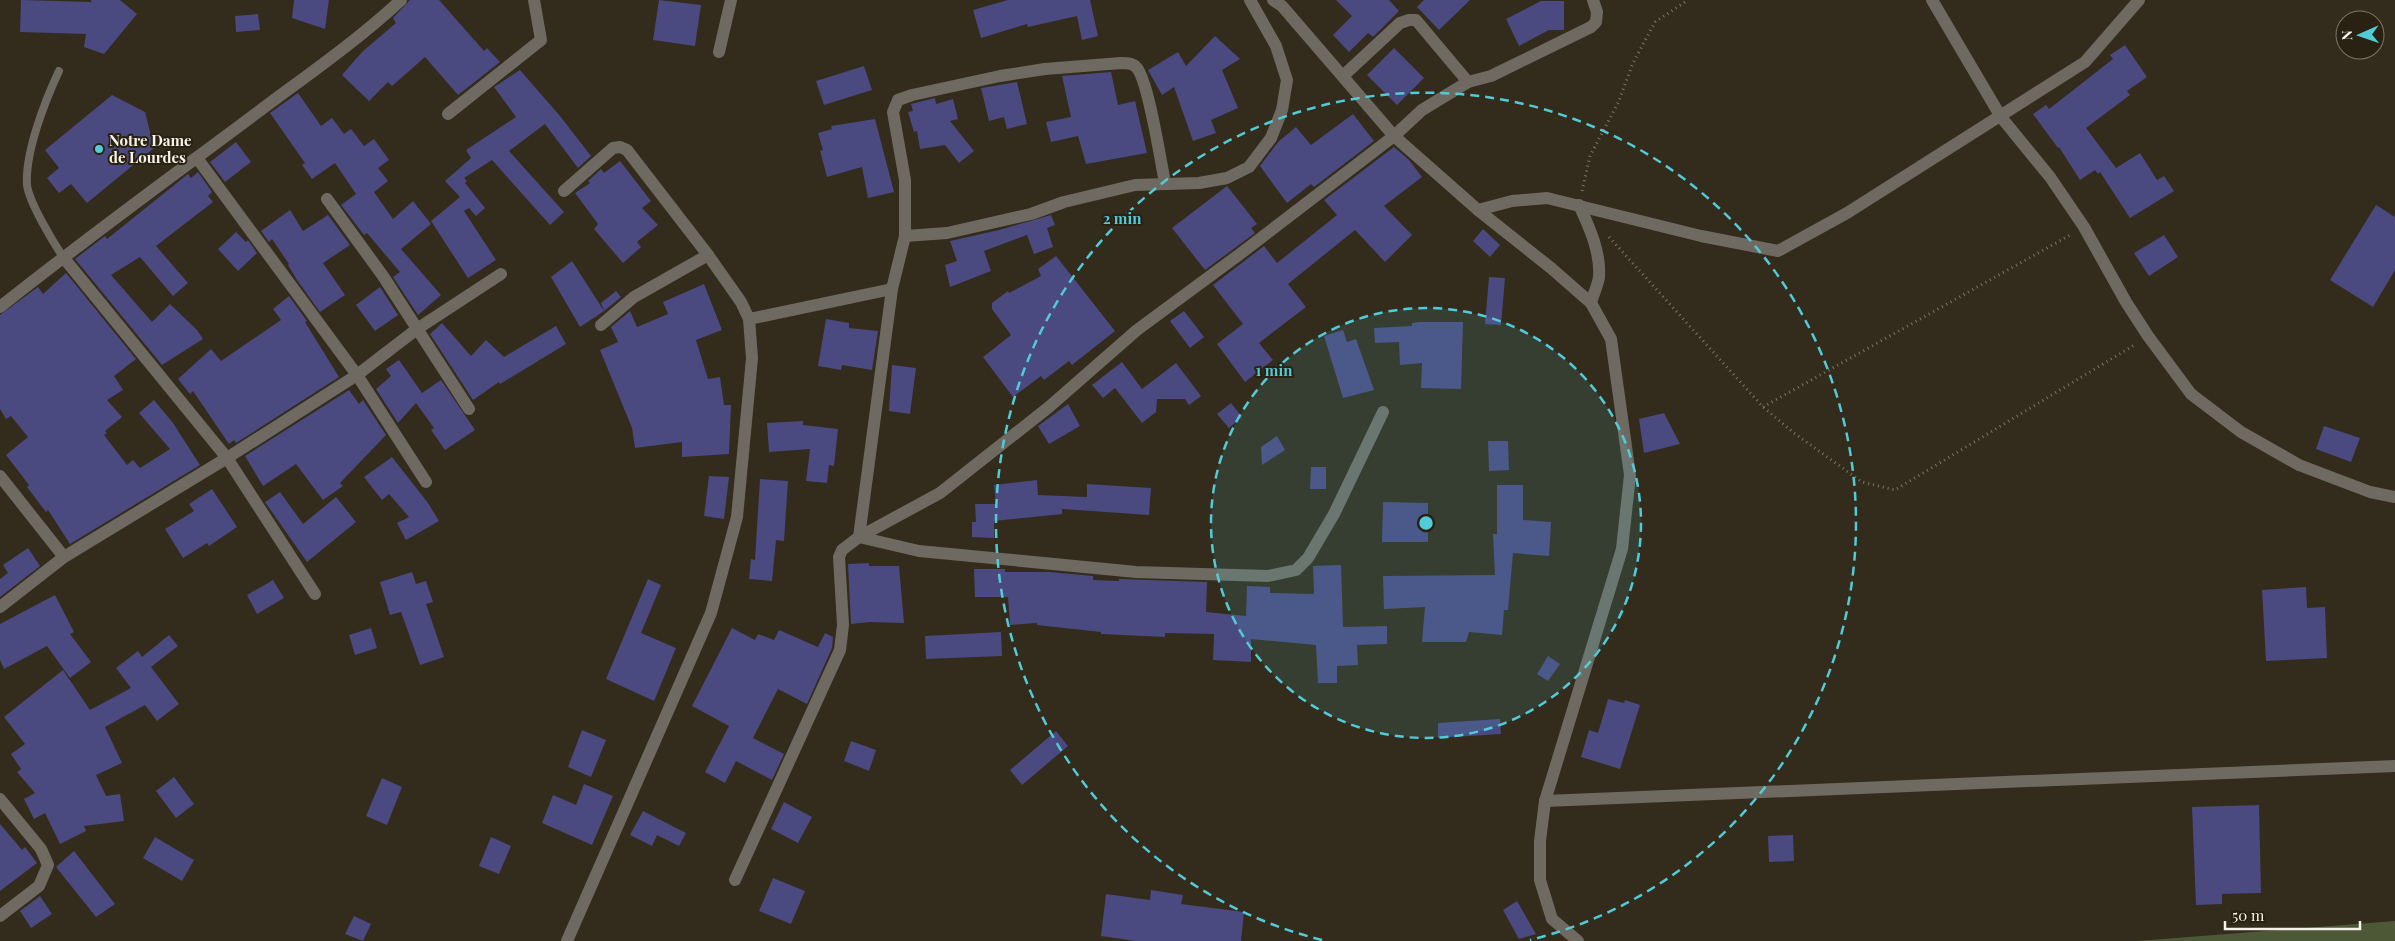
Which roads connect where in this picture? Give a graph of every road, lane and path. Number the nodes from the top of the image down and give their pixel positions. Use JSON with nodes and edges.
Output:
{"nodes":[{"id":1,"x":401,"y":0,"type":"edge"},
{"id":2,"x":534,"y":0,"type":"edge"},
{"id":3,"x":731,"y":0,"type":"edge"},
{"id":4,"x":1250,"y":0,"type":"edge"},
{"id":5,"x":1273,"y":0,"type":"edge"},
{"id":6,"x":1593,"y":0,"type":"edge"},
{"id":7,"x":1688,"y":0,"type":"edge"},
{"id":8,"x":1932,"y":0,"type":"edge"},
{"id":9,"x":2139,"y":0,"type":"edge"},
{"id":10,"x":719,"y":52,"type":"dead end"},
{"id":11,"x":59,"y":71,"type":"dead end"},
{"id":12,"x":1343,"y":76,"type":"junction"},
{"id":13,"x":1468,"y":82,"type":"junction"},
{"id":14,"x":448,"y":114,"type":"dead end"},
{"id":15,"x":2000,"y":117,"type":"junction"},
{"id":16,"x":1394,"y":136,"type":"junction"},
{"id":17,"x":197,"y":158,"type":"junction"},
{"id":18,"x":1165,"y":183,"type":"junction"},
{"id":19,"x":564,"y":191,"type":"dead end"},
{"id":20,"x":327,"y":199,"type":"dead end"},
{"id":21,"x":1579,"y":205,"type":"junction"},
{"id":22,"x":1478,"y":210,"type":"junction"},
{"id":23,"x":2084,"y":228,"type":"junction"},
{"id":24,"x":1605,"y":233,"type":"dead end"},
{"id":25,"x":905,"y":236,"type":"junction"},
{"id":26,"x":708,"y":255,"type":"junction"},
{"id":27,"x":63,"y":257,"type":"junction"},
{"id":28,"x":501,"y":274,"type":"dead end"},
{"id":29,"x":892,"y":288,"type":"junction"},
{"id":30,"x":1590,"y":303,"type":"junction"},
{"id":31,"x":0,"y":307,"type":"edge"},
{"id":32,"x":749,"y":319,"type":"junction"},
{"id":33,"x":601,"y":325,"type":"dead end"},
{"id":34,"x":417,"y":329,"type":"junction"},
{"id":35,"x":2148,"y":336,"type":"junction"},
{"id":36,"x":357,"y":375,"type":"junction"},
{"id":37,"x":1763,"y":407,"type":"junction"},
{"id":38,"x":470,"y":409,"type":"dead end"},
{"id":39,"x":1383,"y":412,"type":"dead end"},
{"id":40,"x":227,"y":458,"type":"junction"},
{"id":41,"x":0,"y":476,"type":"edge"},
{"id":42,"x":426,"y":482,"type":"dead end"},
{"id":43,"x":2395,"y":497,"type":"edge"},
{"id":44,"x":859,"y":536,"type":"junction"},
{"id":45,"x":64,"y":557,"type":"junction"},
{"id":46,"x":315,"y":594,"type":"dead end"},
{"id":47,"x":0,"y":607,"type":"edge"},
{"id":48,"x":2395,"y":766,"type":"edge"},
{"id":49,"x":0,"y":799,"type":"edge"},
{"id":50,"x":1546,"y":801,"type":"junction"},
{"id":51,"x":735,"y":880,"type":"dead end"},
{"id":52,"x":0,"y":916,"type":"edge"},
{"id":53,"x":567,"y":941,"type":"edge"},
{"id":54,"x":1578,"y":941,"type":"edge"}],
"edges":[{"from":1,"to":17,"type":"street"},
{"from":2,"to":14,"type":"street"},
{"from":3,"to":10,"type":"street"},
{"from":4,"to":18,"type":"street"},
{"from":5,"to":12,"type":"street"},
{"from":6,"to":13,"type":"street"},
{"from":7,"to":21,"type":"path"},
{"from":8,"to":15,"type":"street"},
{"from":9,"to":15,"type":"street"},
{"from":11,"to":27,"type":"lane"},
{"from":12,"to":13,"type":"street"},
{"from":12,"to":16,"type":"street"},
{"from":13,"to":16,"type":"street"},
{"from":15,"to":21,"type":"street"},
{"from":15,"to":23,"type":"street"},
{"from":16,"to":22,"type":"street"},
{"from":16,"to":44,"type":"street"},
{"from":17,"to":27,"type":"street"},
{"from":17,"to":36,"type":"street"},
{"from":18,"to":25,"type":"street"},
{"from":18,"to":25,"type":"street"},
{"from":19,"to":26,"type":"street"},
{"from":20,"to":34,"type":"street"},
{"from":21,"to":22,"type":"street"},
{"from":21,"to":30,"type":"street"},
{"from":22,"to":30,"type":"street"},
{"from":23,"to":35,"type":"street"},
{"from":23,"to":37,"type":"path"},
{"from":24,"to":37,"type":"path"},
{"from":25,"to":29,"type":"street"},
{"from":26,"to":32,"type":"street"},
{"from":26,"to":33,"type":"street"},
{"from":27,"to":31,"type":"street"},
{"from":27,"to":40,"type":"street"},
{"from":28,"to":34,"type":"street"},
{"from":29,"to":32,"type":"street"},
{"from":29,"to":44,"type":"street"},
{"from":30,"to":50,"type":"street"},
{"from":32,"to":53,"type":"street"},
{"from":34,"to":36,"type":"street"},
{"from":34,"to":38,"type":"street"},
{"from":35,"to":37,"type":"path"},
{"from":35,"to":43,"type":"street"},
{"from":36,"to":40,"type":"street"},
{"from":36,"to":42,"type":"street"},
{"from":39,"to":44,"type":"street"},
{"from":40,"to":45,"type":"street"},
{"from":40,"to":46,"type":"street"},
{"from":41,"to":45,"type":"street"},
{"from":44,"to":51,"type":"street"},
{"from":45,"to":47,"type":"street"},
{"from":48,"to":50,"type":"street"},
{"from":49,"to":52,"type":"street"},
{"from":50,"to":54,"type":"street"}]}
